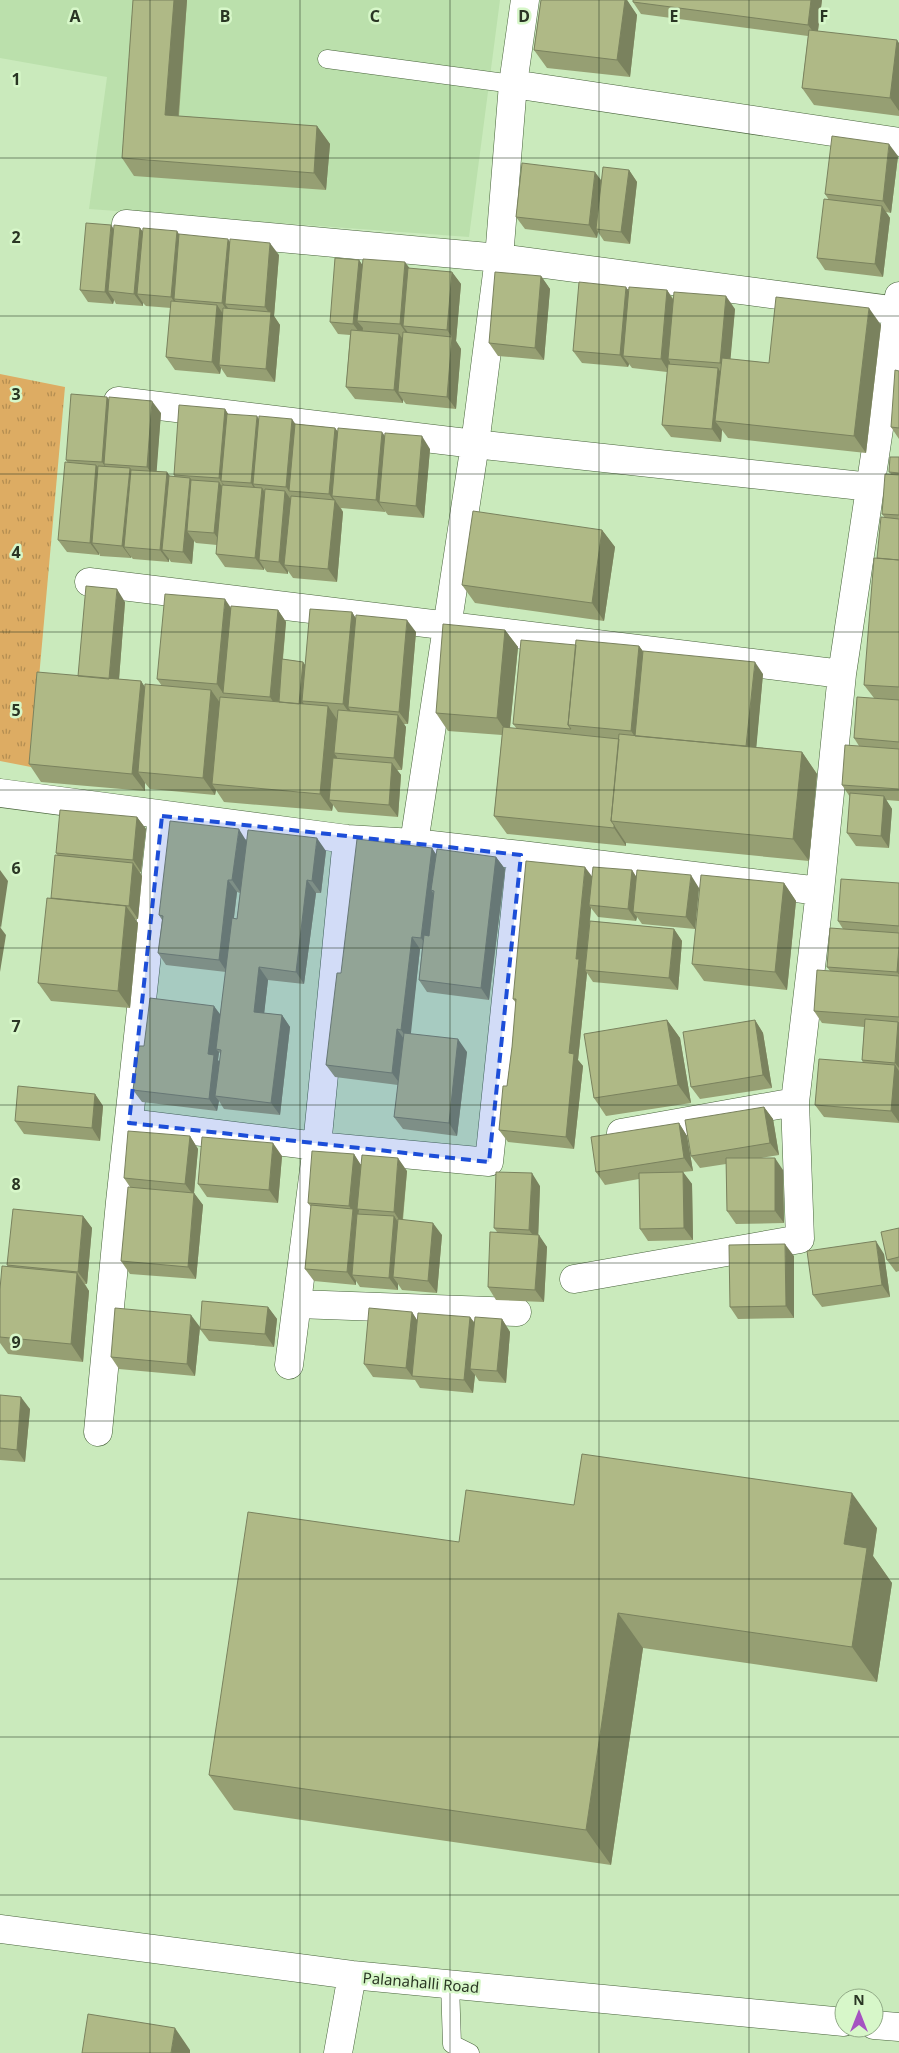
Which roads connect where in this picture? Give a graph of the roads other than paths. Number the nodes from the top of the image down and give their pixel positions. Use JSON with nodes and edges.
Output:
{"nodes":[{"id":1,"x":525,"y":0,"type":"edge"},
{"id":2,"x":327,"y":59,"type":"dead end"},
{"id":3,"x":513,"y":84,"type":"junction"},
{"id":4,"x":899,"y":142,"type":"edge"},
{"id":5,"x":126,"y":224,"type":"edge"},
{"id":6,"x":498,"y":258,"type":"junction"},
{"id":7,"x":898,"y":306,"type":"edge"},
{"id":8,"x":102,"y":399,"type":"edge"},
{"id":9,"x":475,"y":444,"type":"junction"},
{"id":10,"x":871,"y":488,"type":"junction"},
{"id":11,"x":89,"y":582,"type":"dead end"},
{"id":12,"x":447,"y":625,"type":"junction"},
{"id":13,"x":842,"y":674,"type":"junction"},
{"id":14,"x":0,"y":793,"type":"edge"},
{"id":15,"x":162,"y":816,"type":"junction"},
{"id":16,"x":347,"y":839,"type":"junction"},
{"id":17,"x":414,"y":844,"type":"junction"},
{"id":18,"x":521,"y":855,"type":"junction"},
{"id":19,"x":820,"y":890,"type":"junction"},
{"id":20,"x":795,"y":1102,"type":"junction"},
{"id":21,"x":129,"y":1122,"type":"junction"},
{"id":22,"x":617,"y":1134,"type":"edge"},
{"id":23,"x":317,"y":1146,"type":"junction"},
{"id":24,"x":574,"y":1279,"type":"dead end"},
{"id":25,"x":297,"y":1304,"type":"junction"},
{"id":26,"x":517,"y":1312,"type":"dead end"},
{"id":27,"x":289,"y":1365,"type":"dead end"},
{"id":28,"x":98,"y":1432,"type":"dead end"},
{"id":29,"x":0,"y":1929,"type":"edge"},
{"id":30,"x":352,"y":1975,"type":"junction"},
{"id":31,"x":450,"y":1984,"type":"junction"},
{"id":32,"x":834,"y":2021,"type":"edge"},
{"id":33,"x":884,"y":2026,"type":"edge"},
{"id":34,"x":899,"y":2027,"type":"edge"},
{"id":35,"x":338,"y":2053,"type":"edge"},
{"id":36,"x":470,"y":2053,"type":"edge"}],
"edges":[{"from":1,"to":3,"type":"street"},
{"from":2,"to":3,"type":"lane"},
{"from":3,"to":4,"type":"street"},
{"from":3,"to":6,"type":"street"},
{"from":5,"to":6,"type":"street"},
{"from":6,"to":7,"type":"street"},
{"from":6,"to":9,"type":"street"},
{"from":7,"to":10,"type":"street"},
{"from":8,"to":9,"type":"street"},
{"from":9,"to":10,"type":"street"},
{"from":9,"to":12,"type":"street"},
{"from":10,"to":13,"type":"street"},
{"from":11,"to":12,"type":"street"},
{"from":12,"to":13,"type":"street"},
{"from":12,"to":17,"type":"street"},
{"from":13,"to":19,"type":"street"},
{"from":14,"to":15,"type":"street"},
{"from":15,"to":16,"type":"street"},
{"from":15,"to":21,"type":"street"},
{"from":16,"to":17,"type":"street"},
{"from":16,"to":23,"type":"street"},
{"from":17,"to":18,"type":"street"},
{"from":18,"to":19,"type":"street"},
{"from":18,"to":23,"type":"street"},
{"from":19,"to":20,"type":"street"},
{"from":20,"to":22,"type":"street"},
{"from":20,"to":24,"type":"street"},
{"from":21,"to":23,"type":"street"},
{"from":21,"to":28,"type":"street"},
{"from":23,"to":25,"type":"street"},
{"from":25,"to":26,"type":"street"},
{"from":25,"to":27,"type":"street"},
{"from":29,"to":30,"type":"street","name":"Palanahalli Road"},
{"from":30,"to":31,"type":"street","name":"Palanahalli Road"},
{"from":30,"to":35,"type":"street"},
{"from":31,"to":32,"type":"street","name":"Palanahalli Road"},
{"from":31,"to":36,"type":"lane"},
{"from":33,"to":34,"type":"street"}]}
